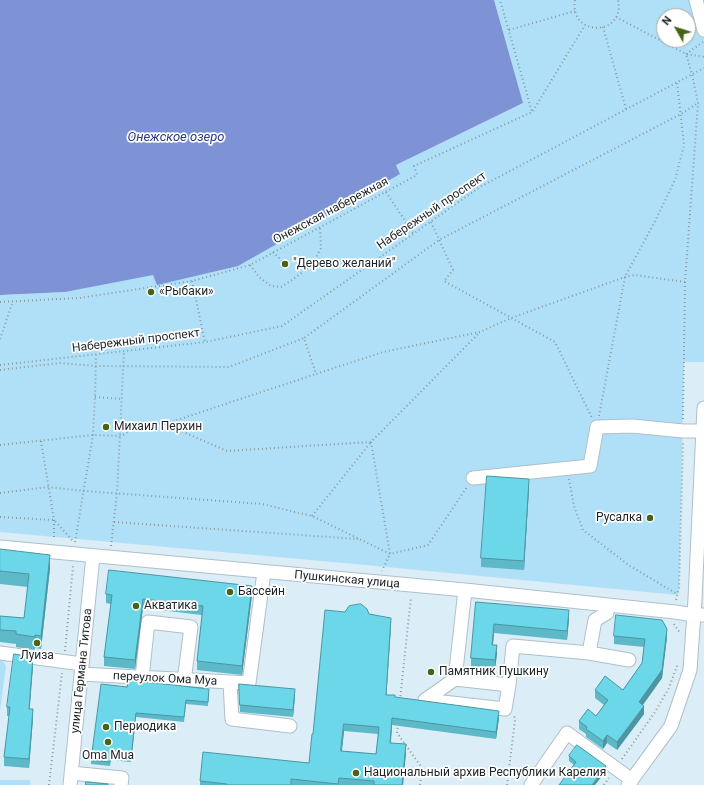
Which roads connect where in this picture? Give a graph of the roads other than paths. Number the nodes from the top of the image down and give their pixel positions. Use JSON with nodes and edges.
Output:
{"nodes":[{"id":1,"x":696,"y":0,"type":"edge"},
{"id":2,"x":704,"y":30,"type":"edge"},
{"id":3,"x":704,"y":408,"type":"edge"},
{"id":4,"x":703,"y":431,"type":"junction"},
{"id":5,"x":473,"y":478,"type":"road end"},
{"id":6,"x":0,"y":547,"type":"edge"},
{"id":7,"x":93,"y":556,"type":"junction"},
{"id":8,"x":264,"y":572,"type":"junction"},
{"id":9,"x":465,"y":590,"type":"junction"},
{"id":10,"x":608,"y":605,"type":"junction"},
{"id":11,"x":699,"y":615,"type":"edge"},
{"id":12,"x":0,"y":653,"type":"edge"},
{"id":13,"x":589,"y":653,"type":"junction"},
{"id":14,"x":629,"y":660,"type":"dead end"},
{"id":15,"x":82,"y":669,"type":"junction"},
{"id":16,"x":142,"y":678,"type":"junction"},
{"id":17,"x":454,"y":679,"type":"junction"},
{"id":18,"x":184,"y":681,"type":"junction"},
{"id":19,"x":230,"y":683,"type":"junction"},
{"id":20,"x":510,"y":685,"type":"junction"},
{"id":21,"x":290,"y":726,"type":"dead end"},
{"id":22,"x":70,"y":779,"type":"edge"},
{"id":23,"x":630,"y":783,"type":"edge"},
{"id":24,"x":121,"y":785,"type":"edge"},
{"id":25,"x":531,"y":785,"type":"edge"}],
"edges":[{"from":1,"to":2,"type":"street"},
{"from":3,"to":4,"type":"street"},
{"from":4,"to":5,"type":"street"},
{"from":4,"to":11,"type":"street"},
{"from":6,"to":7,"type":"street","name":"Пушкинская улица"},
{"from":7,"to":8,"type":"street","name":"Пушкинская улица"},
{"from":7,"to":15,"type":"street","name":"улица Германа Титова"},
{"from":8,"to":9,"type":"street","name":"Пушкинская улица"},
{"from":8,"to":19,"type":"street","name":"переулок Ома Муа"},
{"from":9,"to":10,"type":"street","name":"Пушкинская улица"},
{"from":9,"to":17,"type":"street"},
{"from":10,"to":11,"type":"street","name":"Пушкинская улица"},
{"from":10,"to":13,"type":"street"},
{"from":11,"to":23,"type":"street"},
{"from":12,"to":15,"type":"street","name":"переулок Ома Муа"},
{"from":13,"to":14,"type":"street"},
{"from":13,"to":20,"type":"street"},
{"from":15,"to":16,"type":"street","name":"переулок Ома Муа"},
{"from":15,"to":22,"type":"street","name":"улица Германа Титова"},
{"from":16,"to":18,"type":"street","name":"переулок Ома Муа"},
{"from":16,"to":18,"type":"street"},
{"from":17,"to":20,"type":"street"},
{"from":17,"to":20,"type":"street"},
{"from":18,"to":19,"type":"street","name":"переулок Ома Муа"},
{"from":19,"to":21,"type":"street"},
{"from":22,"to":24,"type":"street"},
{"from":23,"to":25,"type":"street"}]}
